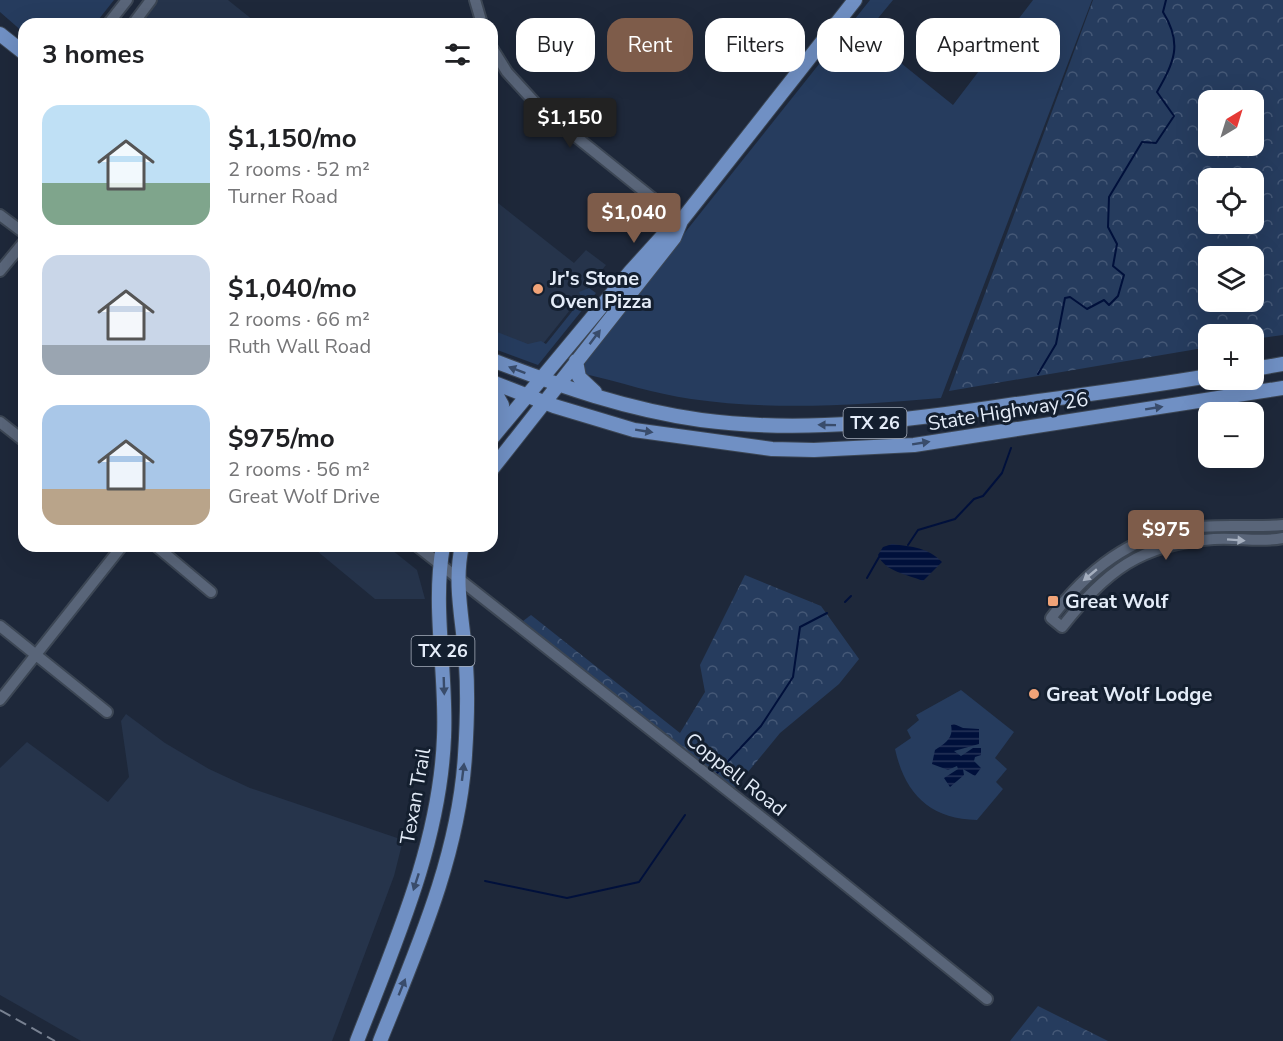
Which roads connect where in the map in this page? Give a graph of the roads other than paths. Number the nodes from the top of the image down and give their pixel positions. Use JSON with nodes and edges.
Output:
{"nodes":[{"id":1,"x":127,"y":0,"type":"edge"},
{"id":2,"x":152,"y":0,"type":"edge"},
{"id":3,"x":475,"y":0,"type":"edge"},
{"id":4,"x":855,"y":0,"type":"edge"},
{"id":5,"x":113,"y":18,"type":"edge"},
{"id":6,"x":138,"y":18,"type":"edge"},
{"id":7,"x":480,"y":18,"type":"edge"},
{"id":8,"x":0,"y":34,"type":"edge"},
{"id":9,"x":18,"y":48,"type":"edge"},
{"id":10,"x":498,"y":58,"type":"edge"},
{"id":11,"x":0,"y":215,"type":"edge"},
{"id":12,"x":681,"y":221,"type":"junction"},
{"id":13,"x":18,"y":229,"type":"edge"},
{"id":14,"x":18,"y":249,"type":"edge"},
{"id":15,"x":0,"y":271,"type":"edge"},
{"id":16,"x":576,"y":361,"type":"junction"},
{"id":17,"x":498,"y":362,"type":"edge"},
{"id":18,"x":1283,"y":364,"type":"edge"},
{"id":19,"x":1264,"y":367,"type":"edge"},
{"id":20,"x":1198,"y":378,"type":"edge"},
{"id":21,"x":543,"y":379,"type":"junction"},
{"id":22,"x":559,"y":383,"type":"junction"},
{"id":23,"x":498,"y":386,"type":"edge"},
{"id":24,"x":1283,"y":388,"type":"edge"},
{"id":25,"x":1093,"y":393,"type":"junction"},
{"id":26,"x":527,"y":396,"type":"junction"},
{"id":27,"x":498,"y":397,"type":"edge"},
{"id":28,"x":607,"y":399,"type":"junction"},
{"id":29,"x":544,"y":402,"type":"junction"},
{"id":30,"x":1096,"y":416,"type":"junction"},
{"id":31,"x":587,"y":417,"type":"junction"},
{"id":32,"x":0,"y":422,"type":"edge"},
{"id":33,"x":498,"y":422,"type":"edge"},
{"id":34,"x":527,"y":424,"type":"junction"},
{"id":35,"x":498,"y":430,"type":"edge"},
{"id":36,"x":18,"y":436,"type":"edge"},
{"id":37,"x":498,"y":461,"type":"edge"},
{"id":38,"x":1283,"y":525,"type":"edge"},
{"id":39,"x":1283,"y":538,"type":"edge"},
{"id":40,"x":117,"y":552,"type":"edge"},
{"id":41,"x":163,"y":552,"type":"edge"},
{"id":42,"x":425,"y":552,"type":"edge"},
{"id":43,"x":442,"y":552,"type":"edge"},
{"id":44,"x":461,"y":552,"type":"edge"},
{"id":45,"x":441,"y":565,"type":"junction"},
{"id":46,"x":459,"y":580,"type":"junction"},
{"id":47,"x":211,"y":592,"type":"dead end"},
{"id":48,"x":0,"y":626,"type":"edge"},
{"id":49,"x":36,"y":654,"type":"junction"},
{"id":50,"x":0,"y":700,"type":"edge"},
{"id":51,"x":107,"y":712,"type":"dead end"},
{"id":52,"x":433,"y":826,"type":"junction"},
{"id":53,"x":453,"y":830,"type":"junction"},
{"id":54,"x":987,"y":999,"type":"dead end"},
{"id":55,"x":357,"y":1041,"type":"edge"},
{"id":56,"x":380,"y":1041,"type":"edge"}],
"edges":[{"from":1,"to":5,"type":"street"},
{"from":2,"to":6,"type":"street"},
{"from":3,"to":7,"type":"street"},
{"from":4,"to":12,"type":"main road"},
{"from":8,"to":9,"type":"main road"},
{"from":10,"to":12,"type":"street"},
{"from":11,"to":13,"type":"street"},
{"from":16,"to":12,"type":"main road","one_way":true},
{"from":12,"to":21,"type":"main road"},
{"from":14,"to":15,"type":"street"},
{"from":16,"to":22,"type":"main road"},
{"from":16,"to":28,"type":"main road"},
{"from":21,"to":17,"type":"main road","name":"State Highway 26","one_way":true},
{"from":18,"to":19,"type":"main road"},
{"from":20,"to":25,"type":"main road","name":"State Highway 26","number":"TX 26"},
{"from":21,"to":22,"type":"main road","name":"State Highway 26","number":"TX 26"},
{"from":21,"to":26,"type":"main road"},
{"from":22,"to":28,"type":"main road","name":"State Highway 26","number":"TX 26"},
{"from":22,"to":29,"type":"main road"},
{"from":23,"to":26,"type":"main road","name":"State Highway 26"},
{"from":30,"to":24,"type":"main road","name":"State Highway 26","number":"TX 26","one_way":true},
{"from":25,"to":28,"type":"main road","name":"State Highway 26","number":"TX 26","one_way":true},
{"from":25,"to":30,"type":"main road"},
{"from":26,"to":29,"type":"main road","name":"State Highway 26","number":"TX 26"},
{"from":26,"to":35,"type":"main road"},
{"from":27,"to":33,"type":"main road"},
{"from":29,"to":31,"type":"main road","name":"State Highway 26","number":"TX 26"},
{"from":29,"to":34,"type":"main road"},
{"from":31,"to":30,"type":"main road","name":"State Highway 26","number":"TX 26","one_way":true},
{"from":31,"to":34,"type":"main road","number":"TX 26"},
{"from":32,"to":36,"type":"street"},
{"from":34,"to":37,"type":"main road"},
{"from":38,"to":39,"type":"street","one_way":true},
{"from":40,"to":49,"type":"street"},
{"from":41,"to":47,"type":"street"},
{"from":42,"to":45,"type":"street","name":"Coppell Road"},
{"from":43,"to":45,"type":"main road","name":"Texan Trail","number":"TX 26"},
{"from":44,"to":46,"type":"main road","number":"TX 26"},
{"from":45,"to":46,"type":"street","name":"Coppell Road"},
{"from":45,"to":52,"type":"main road","name":"Texan Trail","number":"TX 26","one_way":true},
{"from":53,"to":46,"type":"main road","number":"TX 26","one_way":true},
{"from":46,"to":54,"type":"street","name":"Coppell Road"},
{"from":48,"to":49,"type":"street"},
{"from":49,"to":50,"type":"street"},
{"from":49,"to":51,"type":"street"},
{"from":52,"to":53,"type":"main road"},
{"from":52,"to":55,"type":"main road","name":"Texan Trail","number":"TX 26","one_way":true},
{"from":56,"to":53,"type":"main road","number":"TX 26","one_way":true}]}
